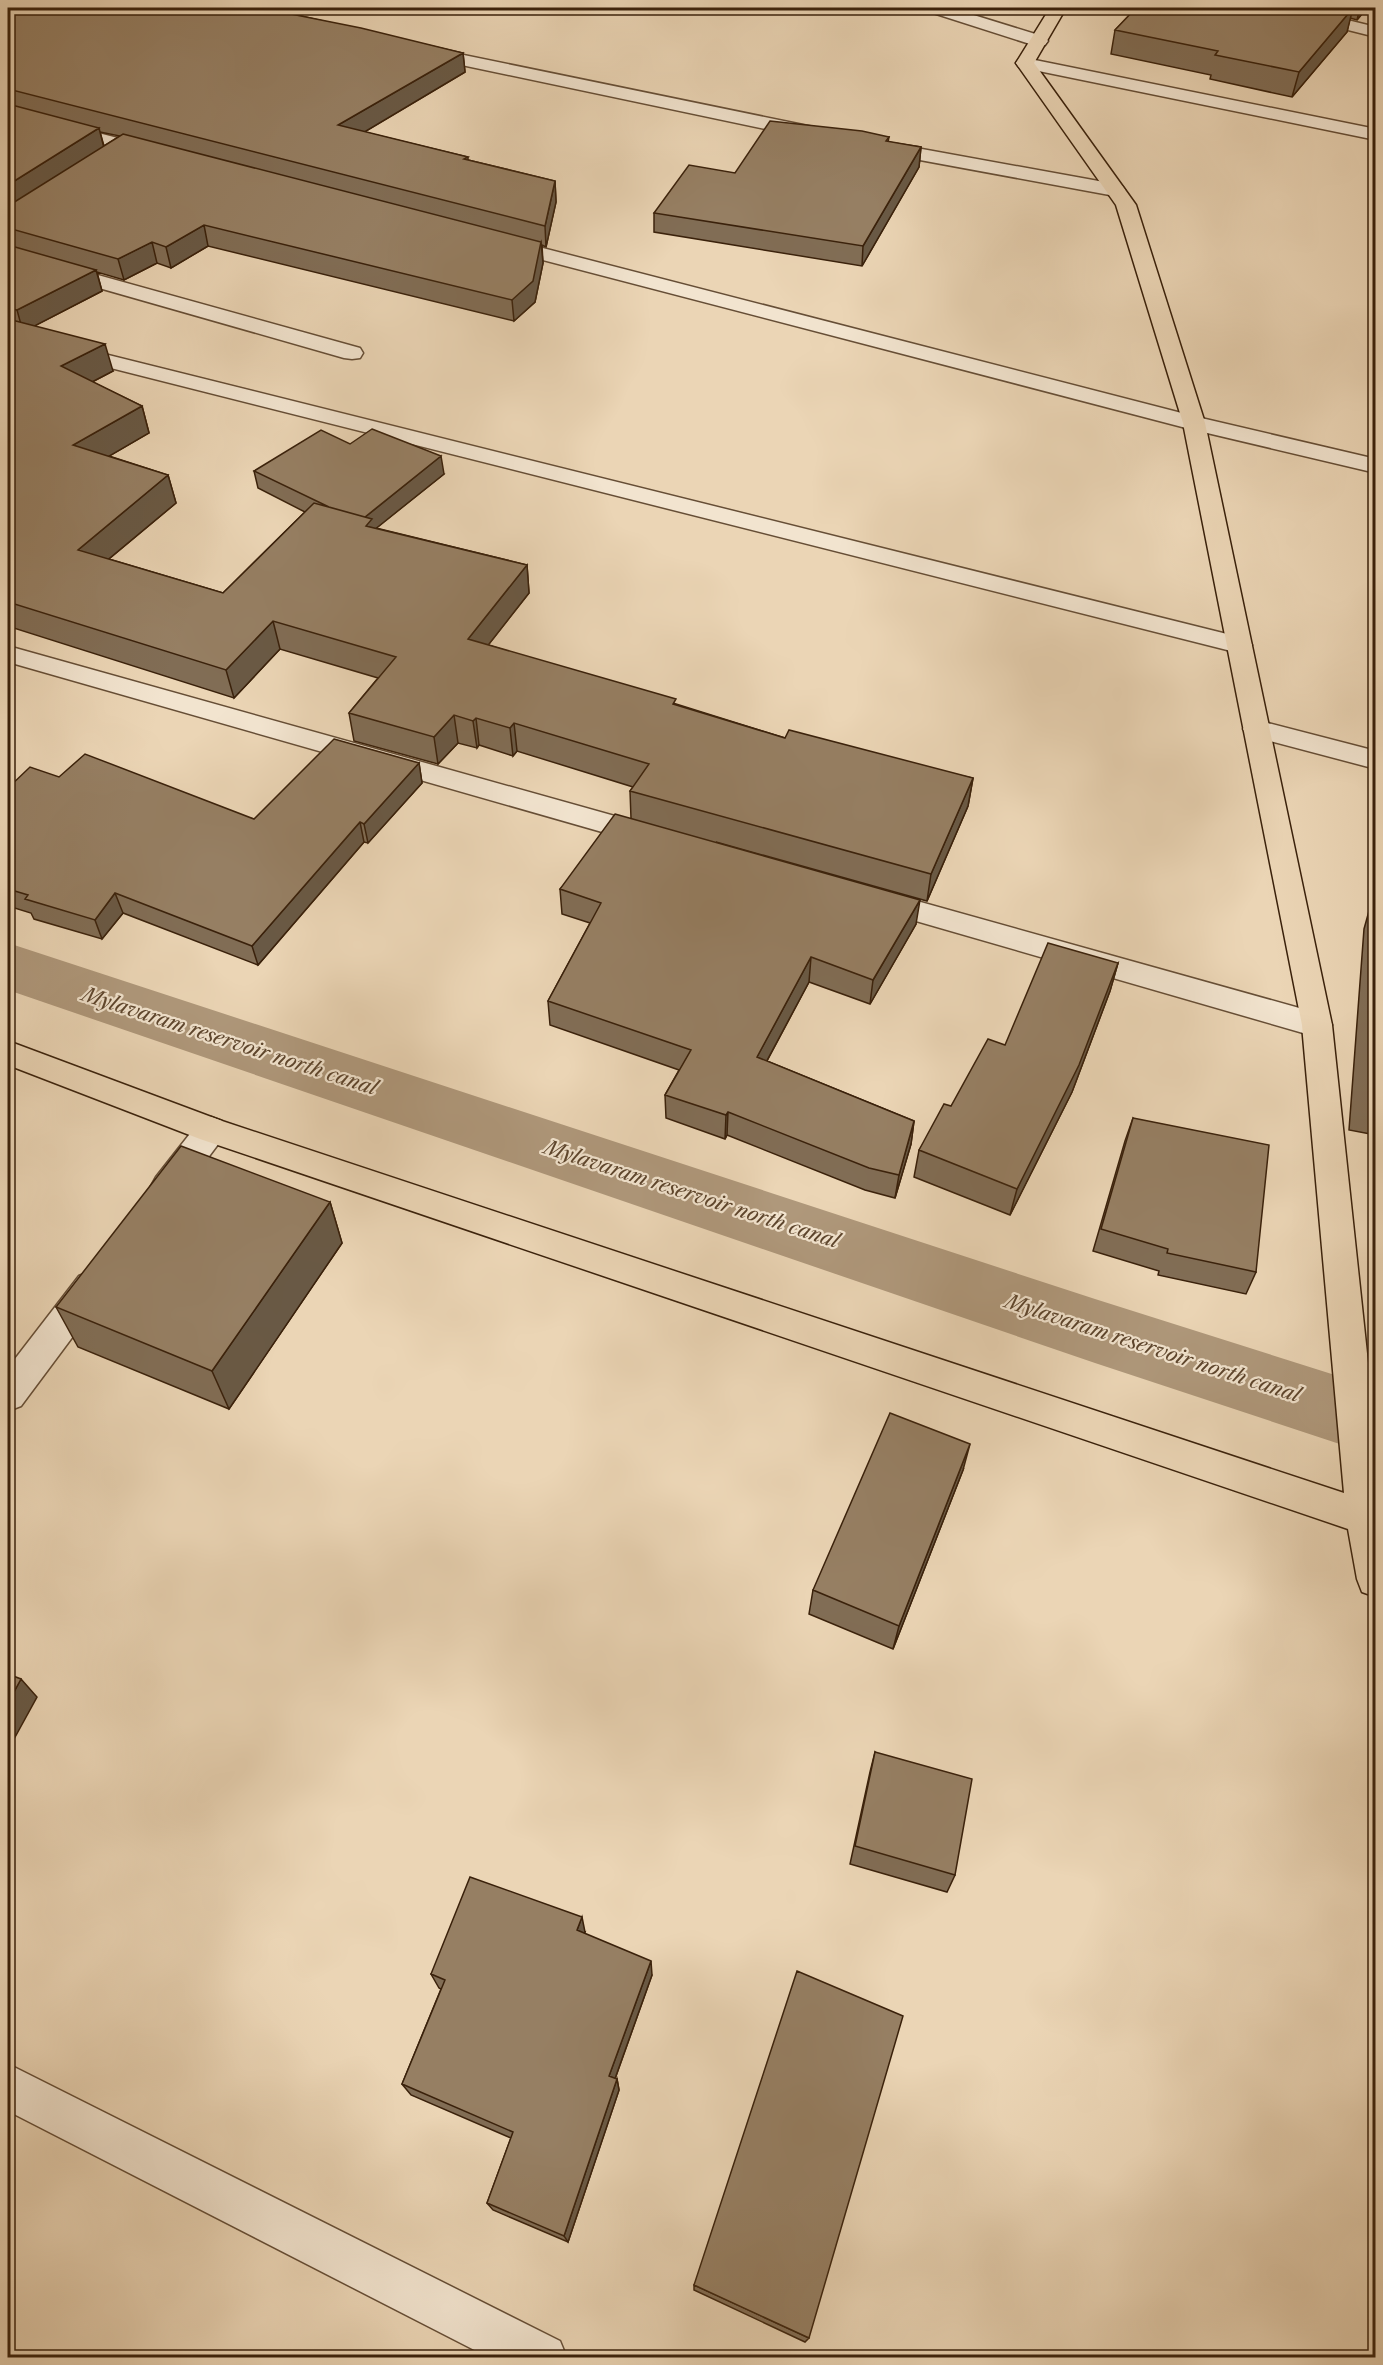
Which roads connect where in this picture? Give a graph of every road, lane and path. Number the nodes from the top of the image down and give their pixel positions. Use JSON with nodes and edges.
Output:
{"nodes":[{"id":1,"x":936,"y":8,"type":"edge"},
{"id":2,"x":1058,"y":8,"type":"edge"},
{"id":3,"x":1282,"y":8,"type":"edge"},
{"id":4,"x":1376,"y":32,"type":"edge"},
{"id":5,"x":407,"y":49,"type":"edge"},
{"id":6,"x":1032,"y":52,"type":"junction"},
{"id":7,"x":8,"y":116,"type":"edge"},
{"id":8,"x":1376,"y":135,"type":"edge"},
{"id":9,"x":826,"y":136,"type":"edge"},
{"id":10,"x":861,"y":143,"type":"edge"},
{"id":11,"x":125,"y":146,"type":"junction"},
{"id":12,"x":106,"y":158,"type":"edge"},
{"id":13,"x":171,"y":158,"type":"edge"},
{"id":14,"x":1115,"y":190,"type":"junction"},
{"id":15,"x":482,"y":238,"type":"edge"},
{"id":16,"x":8,"y":256,"type":"edge"},
{"id":17,"x":8,"y":336,"type":"edge"},
{"id":18,"x":352,"y":353,"type":"dead end"},
{"id":19,"x":1194,"y":423,"type":"junction"},
{"id":20,"x":1376,"y":466,"type":"edge"},
{"id":21,"x":1239,"y":645,"type":"junction"},
{"id":22,"x":8,"y":654,"type":"edge"},
{"id":23,"x":1256,"y":729,"type":"junction"},
{"id":24,"x":1376,"y":759,"type":"edge"},
{"id":25,"x":674,"y":843,"type":"edge"},
{"id":26,"x":846,"y":891,"type":"edge"},
{"id":27,"x":1317,"y":1025,"type":"junction"},
{"id":28,"x":8,"y":1053,"type":"edge"},
{"id":29,"x":211,"y":1130,"type":"junction"},
{"id":30,"x":153,"y":1206,"type":"edge"},
{"id":31,"x":109,"y":1263,"type":"edge"},
{"id":32,"x":8,"y":1395,"type":"edge"},
{"id":33,"x":1370,"y":1520,"type":"edge"},
{"id":34,"x":1376,"y":1579,"type":"edge"},
{"id":35,"x":8,"y":2087,"type":"edge"},
{"id":36,"x":543,"y":2358,"type":"edge"}],
"edges":[{"from":1,"to":6,"type":"street"},
{"from":2,"to":6,"type":"main road"},
{"from":3,"to":4,"type":"street"},
{"from":5,"to":9,"type":"street"},
{"from":6,"to":8,"type":"street"},
{"from":6,"to":14,"type":"main road"},
{"from":7,"to":11,"type":"street"},
{"from":10,"to":14,"type":"street"},
{"from":11,"to":12,"type":"street"},
{"from":11,"to":13,"type":"street"},
{"from":14,"to":19,"type":"main road"},
{"from":15,"to":19,"type":"street"},
{"from":16,"to":18,"type":"street"},
{"from":17,"to":21,"type":"street"},
{"from":19,"to":20,"type":"street"},
{"from":19,"to":21,"type":"main road"},
{"from":21,"to":23,"type":"main road"},
{"from":22,"to":25,"type":"street"},
{"from":23,"to":24,"type":"street"},
{"from":23,"to":27,"type":"main road"},
{"from":26,"to":27,"type":"street"},
{"from":27,"to":33,"type":"main road"},
{"from":28,"to":29,"type":"main road"},
{"from":29,"to":30,"type":"street"},
{"from":29,"to":33,"type":"main road"},
{"from":31,"to":32,"type":"street"},
{"from":33,"to":34,"type":"main road"},
{"from":35,"to":36,"type":"street"}]}
